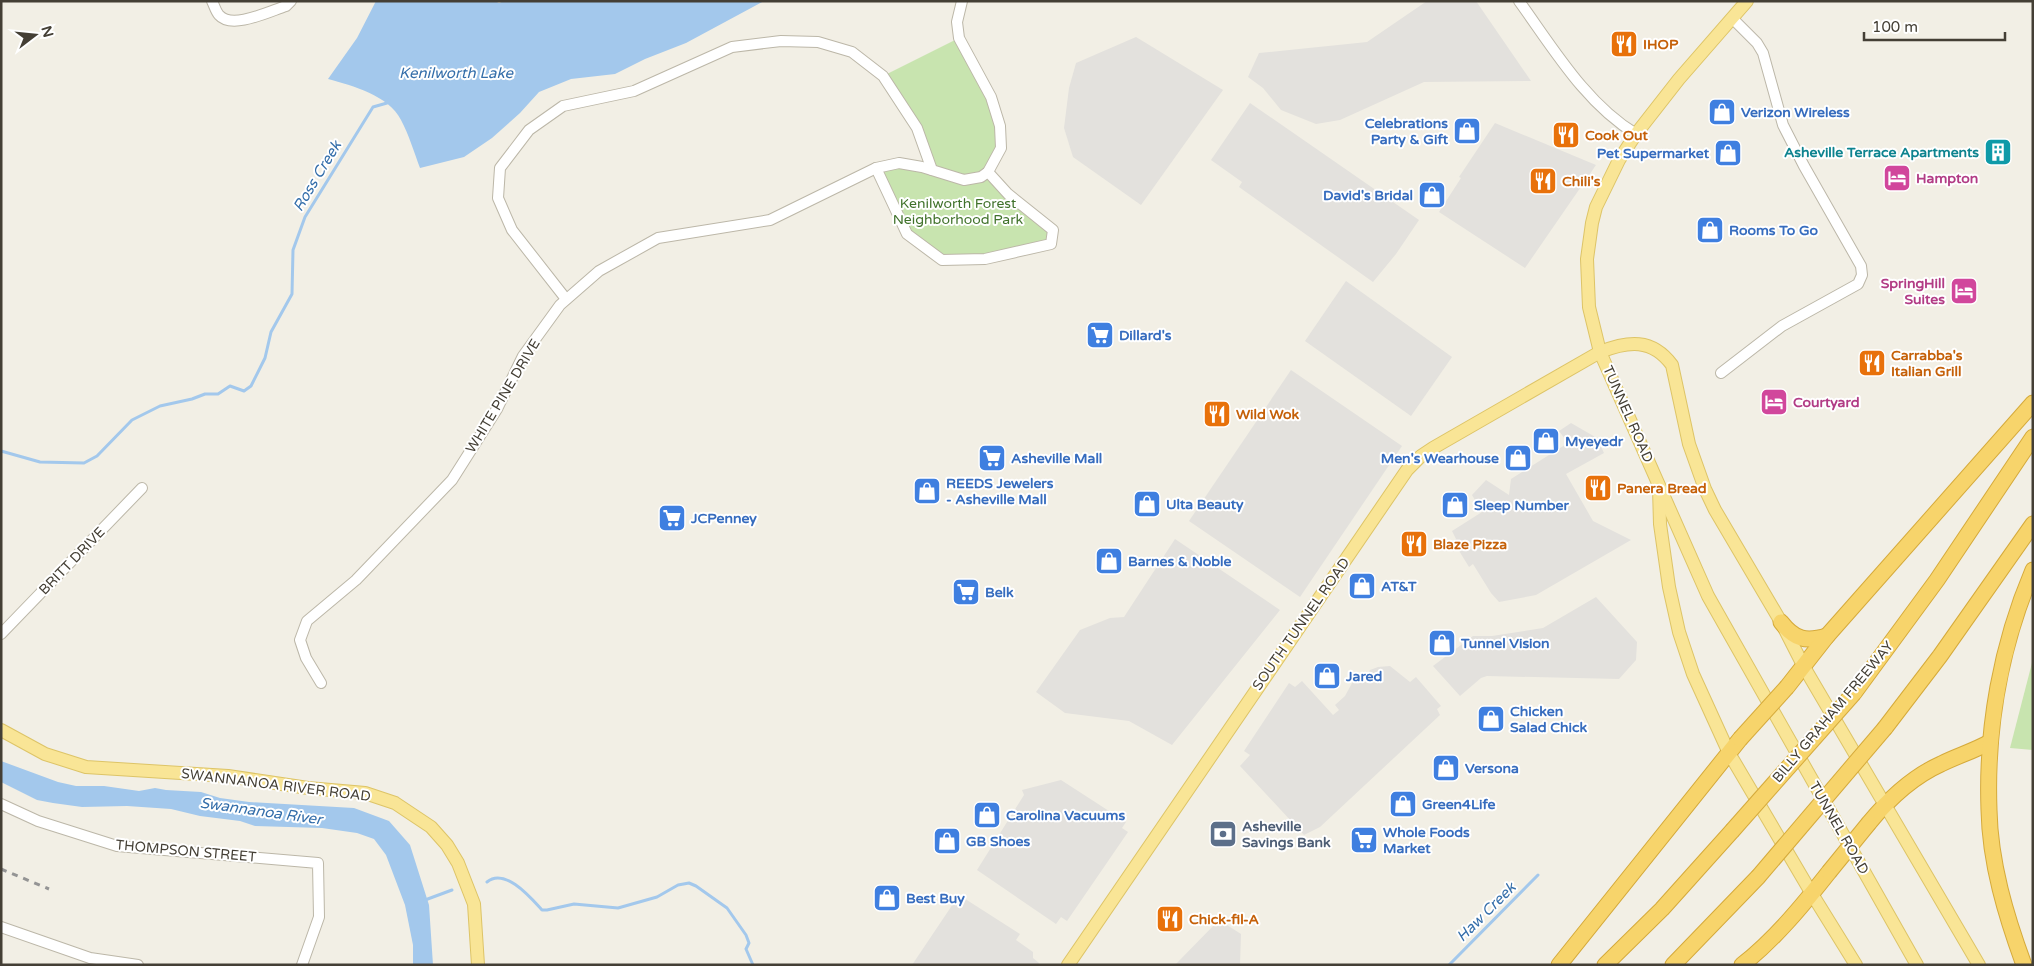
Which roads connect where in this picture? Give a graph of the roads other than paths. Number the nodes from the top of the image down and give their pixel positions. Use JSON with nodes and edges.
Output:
{"nodes":[{"id":1,"x":212,"y":1,"type":"edge"},
{"id":2,"x":292,"y":1,"type":"edge"},
{"id":3,"x":962,"y":1,"type":"edge"},
{"id":4,"x":1519,"y":1,"type":"edge"},
{"id":5,"x":1747,"y":1,"type":"edge"},
{"id":6,"x":1732,"y":18,"type":"junction"},
{"id":7,"x":1636,"y":134,"type":"junction"},
{"id":8,"x":876,"y":168,"type":"junction"},
{"id":9,"x":932,"y":170,"type":"junction"},
{"id":10,"x":988,"y":172,"type":"junction"},
{"id":11,"x":566,"y":299,"type":"junction"},
{"id":12,"x":1600,"y":352,"type":"junction"},
{"id":13,"x":1721,"y":373,"type":"dead end"},
{"id":14,"x":2033,"y":403,"type":"edge"},
{"id":15,"x":2033,"y":436,"type":"edge"},
{"id":16,"x":1658,"y":482,"type":"junction"},
{"id":17,"x":142,"y":488,"type":"dead end"},
{"id":18,"x":2033,"y":524,"type":"edge"},
{"id":19,"x":2033,"y":570,"type":"edge"},
{"id":20,"x":1781,"y":622,"type":"junction"},
{"id":21,"x":1,"y":634,"type":"edge"},
{"id":22,"x":1827,"y":636,"type":"junction"},
{"id":23,"x":1804,"y":667,"type":"junction"},
{"id":24,"x":321,"y":683,"type":"dead end"},
{"id":25,"x":1,"y":730,"type":"edge"},
{"id":26,"x":1990,"y":742,"type":"junction"},
{"id":27,"x":1729,"y":753,"type":"junction"},
{"id":28,"x":1,"y":804,"type":"edge"},
{"id":29,"x":1884,"y":804,"type":"junction"},
{"id":30,"x":1812,"y":894,"type":"junction"},
{"id":31,"x":1,"y":927,"type":"edge"},
{"id":32,"x":138,"y":965,"type":"edge"},
{"id":33,"x":302,"y":965,"type":"edge"},
{"id":34,"x":478,"y":965,"type":"edge"},
{"id":35,"x":1068,"y":965,"type":"edge"},
{"id":36,"x":1559,"y":965,"type":"edge"},
{"id":37,"x":1605,"y":965,"type":"edge"},
{"id":38,"x":1673,"y":965,"type":"edge"},
{"id":39,"x":1742,"y":965,"type":"edge"},
{"id":40,"x":1856,"y":965,"type":"edge"},
{"id":41,"x":1917,"y":965,"type":"edge"},
{"id":42,"x":1979,"y":965,"type":"edge"},
{"id":43,"x":2024,"y":965,"type":"edge"}],
"edges":[{"from":1,"to":2,"type":"street"},
{"from":3,"to":10,"type":"street"},
{"from":4,"to":7,"type":"street"},
{"from":5,"to":6,"type":"main road","name":"TUNNEL ROAD"},
{"from":6,"to":7,"type":"main road","name":"TUNNEL ROAD"},
{"from":6,"to":13,"type":"street"},
{"from":7,"to":12,"type":"main road","name":"TUNNEL ROAD"},
{"from":8,"to":9,"type":"street","name":"WHITE PINE DRIVE"},
{"from":8,"to":10,"type":"street"},
{"from":8,"to":11,"type":"street","name":"WHITE PINE DRIVE"},
{"from":9,"to":10,"type":"street","name":"WHITE PINE DRIVE"},
{"from":9,"to":11,"type":"street"},
{"from":11,"to":24,"type":"street","name":"WHITE PINE DRIVE"},
{"from":12,"to":16,"type":"main road","name":"TUNNEL ROAD"},
{"from":12,"to":20,"type":"main road","name":"SOUTH TUNNEL ROAD"},
{"from":12,"to":35,"type":"main road","name":"SOUTH TUNNEL ROAD"},
{"from":14,"to":22,"type":"highway"},
{"from":15,"to":37,"type":"highway","name":"BILLY GRAHAM FREEWAY","bridge":true},
{"from":16,"to":27,"type":"main road"},
{"from":16,"to":41,"type":"main road","name":"TUNNEL ROAD"},
{"from":17,"to":21,"type":"street","name":"BRITT DRIVE"},
{"from":18,"to":38,"type":"highway","bridge":true},
{"from":19,"to":26,"type":"highway"},
{"from":20,"to":22,"type":"highway"},
{"from":20,"to":23,"type":"main road","name":"SOUTH TUNNEL ROAD"},
{"from":22,"to":23,"type":"highway"},
{"from":23,"to":27,"type":"highway","bridge":true},
{"from":23,"to":29,"type":"main road","name":"SOUTH TUNNEL ROAD"},
{"from":25,"to":34,"type":"main road","name":"SWANNANOA RIVER ROAD"},
{"from":26,"to":29,"type":"highway"},
{"from":26,"to":43,"type":"highway"},
{"from":27,"to":30,"type":"main road"},
{"from":27,"to":36,"type":"highway"},
{"from":28,"to":33,"type":"street","name":"THOMPSON STREET"},
{"from":29,"to":30,"type":"highway","bridge":true},
{"from":29,"to":42,"type":"main road","name":"SOUTH TUNNEL ROAD"},
{"from":30,"to":39,"type":"highway"},
{"from":30,"to":40,"type":"main road"},
{"from":31,"to":32,"type":"street"}]}
